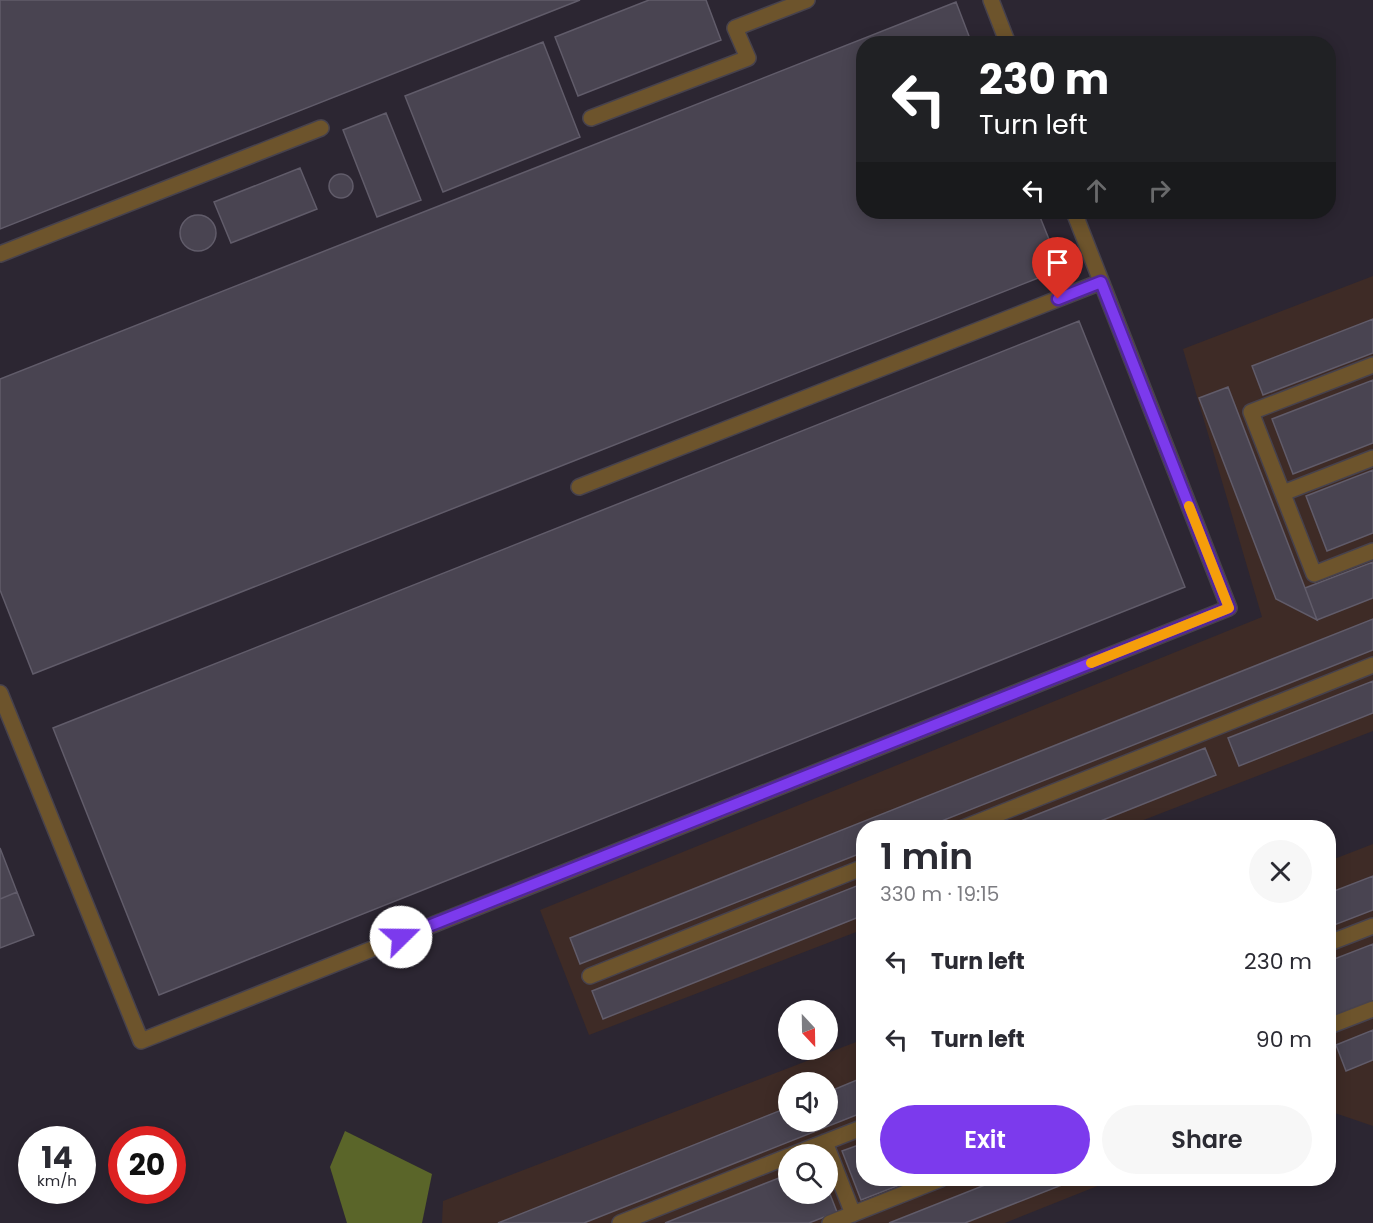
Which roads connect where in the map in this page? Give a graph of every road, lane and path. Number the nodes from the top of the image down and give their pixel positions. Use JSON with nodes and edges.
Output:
{"nodes":[{"id":1,"x":807,"y":0,"type":"edge"},
{"id":2,"x":991,"y":0,"type":"edge"},
{"id":3,"x":1005,"y":36,"type":"edge"},
{"id":4,"x":591,"y":118,"type":"dead end"},
{"id":5,"x":321,"y":128,"type":"dead end"},
{"id":6,"x":1077,"y":219,"type":"edge"},
{"id":7,"x":0,"y":254,"type":"edge"},
{"id":8,"x":1101,"y":282,"type":"junction"},
{"id":9,"x":1373,"y":365,"type":"edge"},
{"id":10,"x":1373,"y":458,"type":"edge"},
{"id":11,"x":579,"y":487,"type":"dead end"},
{"id":12,"x":1283,"y":493,"type":"junction"},
{"id":13,"x":1373,"y":551,"type":"edge"},
{"id":14,"x":1373,"y":665,"type":"edge"},
{"id":15,"x":0,"y":693,"type":"edge"},
{"id":16,"x":983,"y":820,"type":"edge"},
{"id":17,"x":856,"y":870,"type":"edge"},
{"id":18,"x":1373,"y":926,"type":"edge"},
{"id":19,"x":1336,"y":941,"type":"edge"},
{"id":20,"x":590,"y":976,"type":"dead end"},
{"id":21,"x":1373,"y":1009,"type":"edge"},
{"id":22,"x":1336,"y":1023,"type":"edge"},
{"id":23,"x":856,"y":1130,"type":"edge"},
{"id":24,"x":825,"y":1142,"type":"junction"},
{"id":25,"x":820,"y":1144,"type":"edge"},
{"id":26,"x":778,"y":1161,"type":"edge"},
{"id":27,"x":923,"y":1186,"type":"edge"},
{"id":28,"x":853,"y":1214,"type":"junction"},
{"id":29,"x":620,"y":1223,"type":"edge"},
{"id":30,"x":830,"y":1223,"type":"edge"}],
"edges":[{"from":1,"to":4,"type":"lane"},
{"from":2,"to":3,"type":"lane"},
{"from":5,"to":7,"type":"lane"},
{"from":6,"to":8,"type":"lane"},
{"from":8,"to":11,"type":"lane"},
{"from":8,"to":15,"type":"lane"},
{"from":9,"to":12,"type":"lane"},
{"from":10,"to":12,"type":"lane"},
{"from":12,"to":13,"type":"lane"},
{"from":14,"to":16,"type":"lane"},
{"from":17,"to":20,"type":"lane"},
{"from":18,"to":19,"type":"lane"},
{"from":21,"to":22,"type":"lane"},
{"from":23,"to":24,"type":"lane"},
{"from":24,"to":25,"type":"lane"},
{"from":24,"to":28,"type":"lane"},
{"from":26,"to":29,"type":"lane"},
{"from":27,"to":28,"type":"lane"},
{"from":28,"to":30,"type":"lane"}]}
